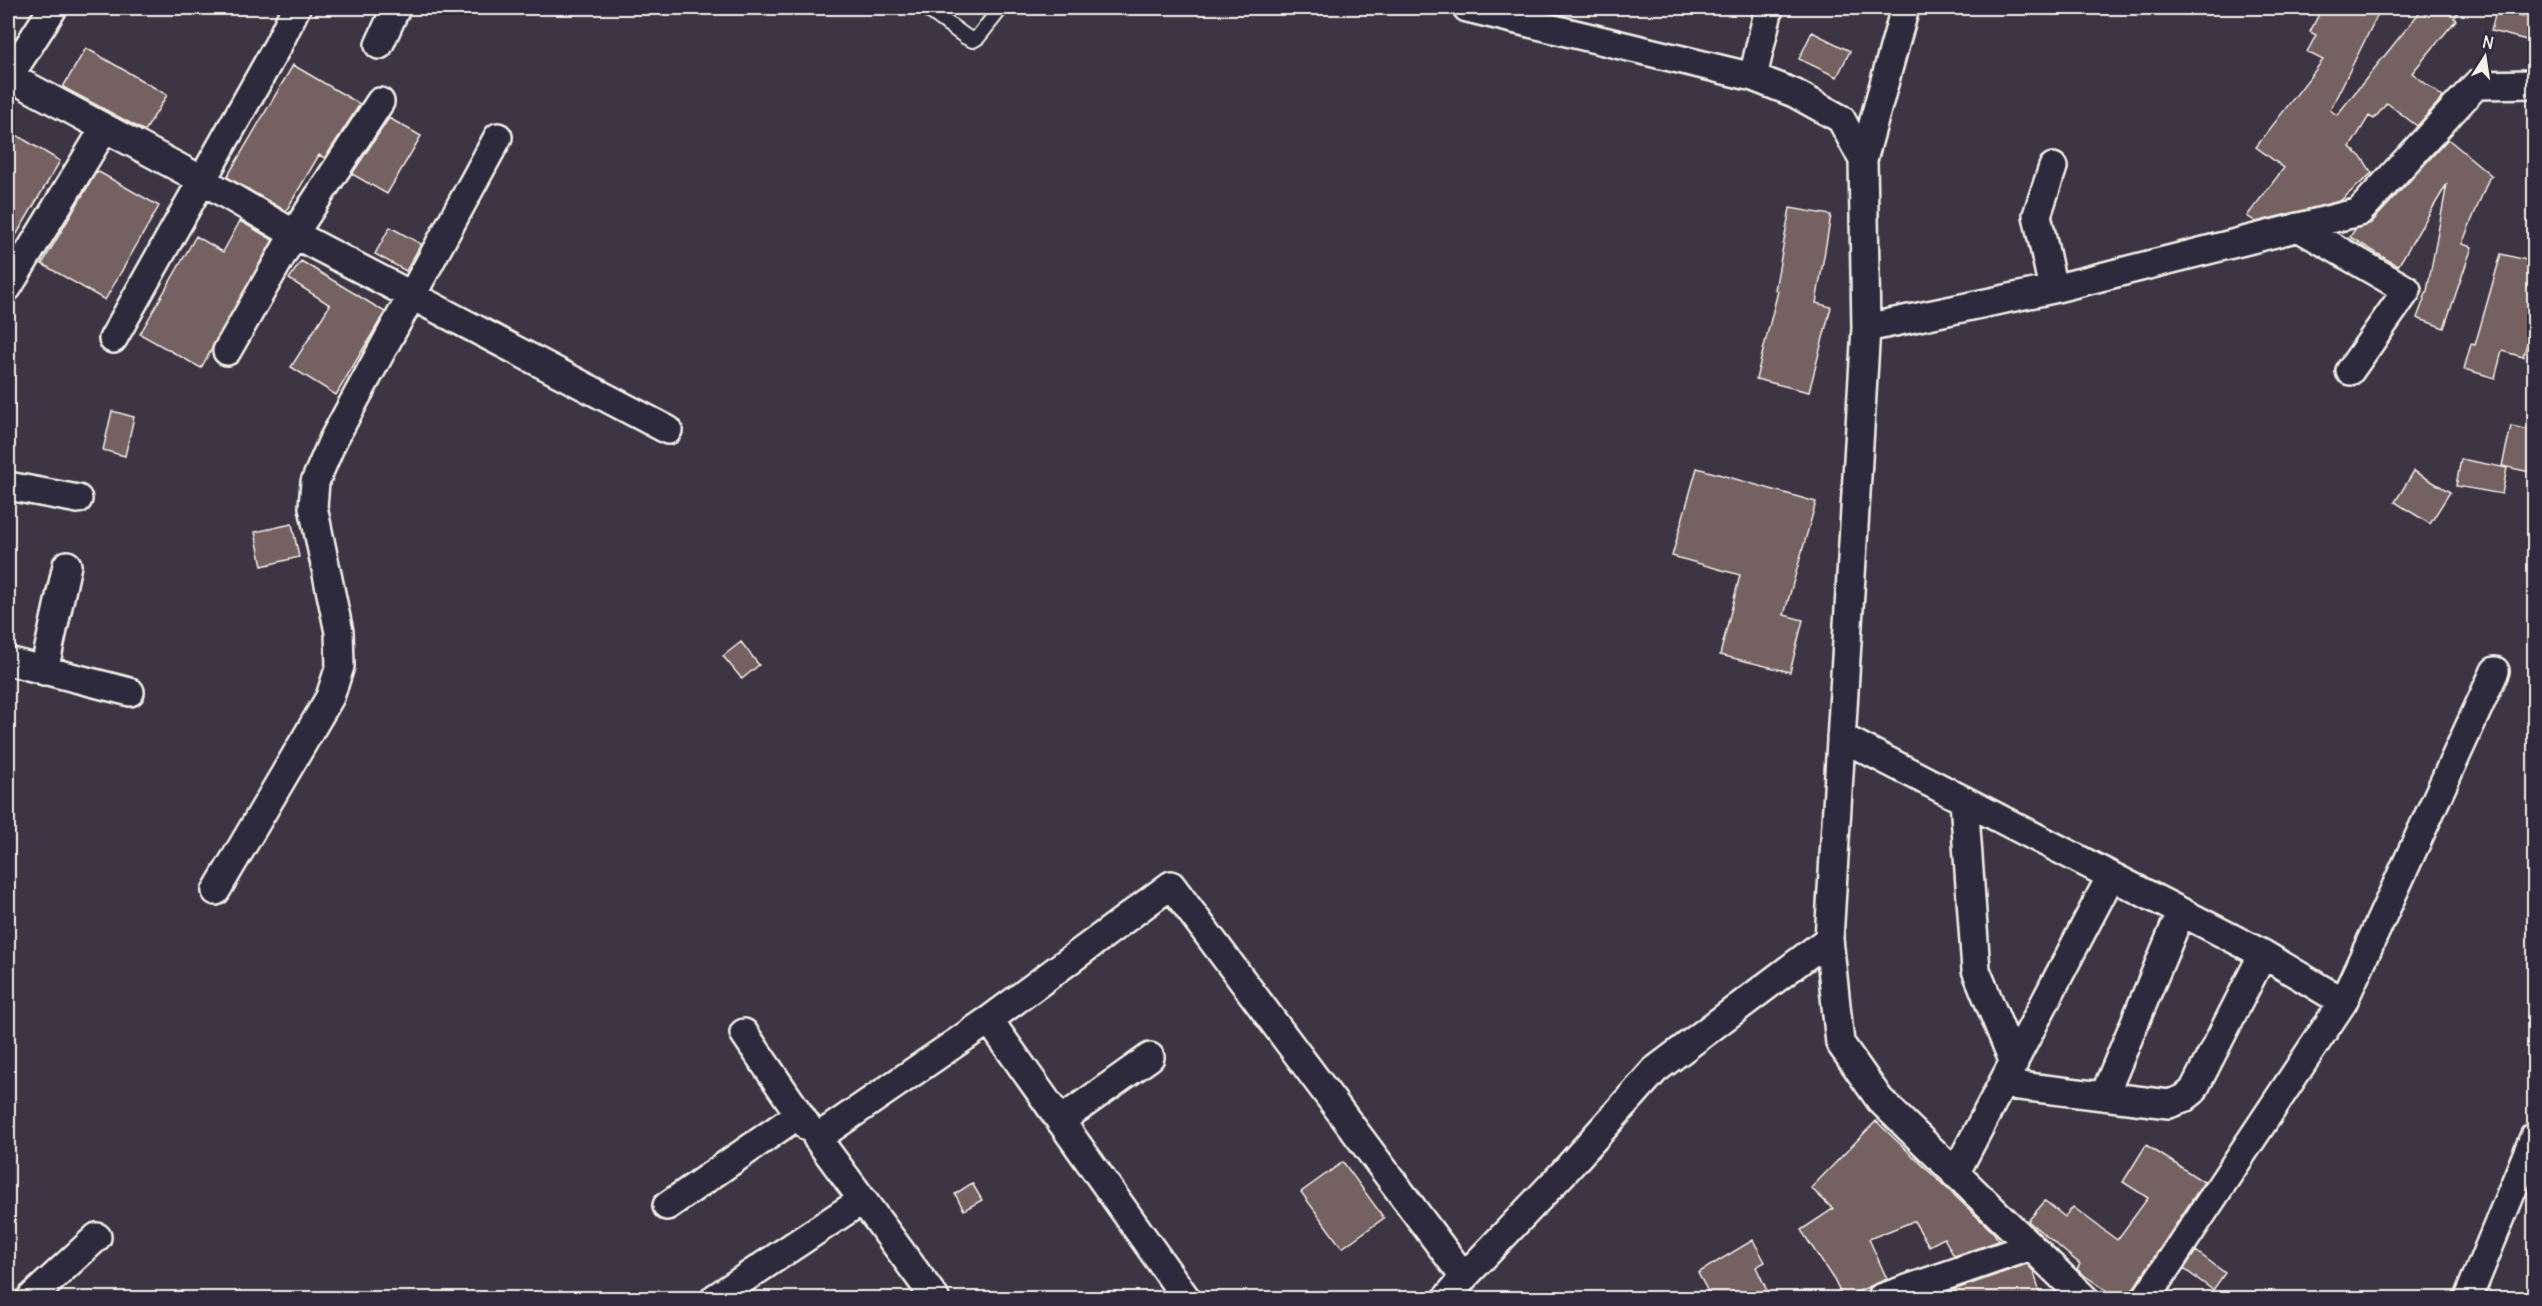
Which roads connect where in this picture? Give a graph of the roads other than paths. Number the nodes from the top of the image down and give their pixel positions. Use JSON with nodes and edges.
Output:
{"nodes":[{"id":1,"x":53,"y":8,"type":"edge"},
{"id":2,"x":296,"y":8,"type":"edge"},
{"id":3,"x":396,"y":8,"type":"edge"},
{"id":4,"x":926,"y":8,"type":"edge"},
{"id":5,"x":1001,"y":8,"type":"edge"},
{"id":6,"x":1467,"y":8,"type":"edge"},
{"id":7,"x":1769,"y":8,"type":"edge"},
{"id":8,"x":1905,"y":8,"type":"edge"},
{"id":9,"x":378,"y":45,"type":"dead end"},
{"id":10,"x":8,"y":77,"type":"edge"},
{"id":11,"x":1753,"y":78,"type":"junction"},
{"id":12,"x":2535,"y":84,"type":"edge"},
{"id":13,"x":380,"y":102,"type":"dead end"},
{"id":14,"x":104,"y":129,"type":"junction"},
{"id":15,"x":498,"y":136,"type":"dead end"},
{"id":16,"x":1863,"y":160,"type":"junction"},
{"id":17,"x":2054,"y":167,"type":"dead end"},
{"id":18,"x":202,"y":180,"type":"junction"},
{"id":19,"x":2298,"y":227,"type":"junction"},
{"id":20,"x":294,"y":234,"type":"junction"},
{"id":21,"x":8,"y":287,"type":"edge"},
{"id":22,"x":2053,"y":289,"type":"junction"},
{"id":23,"x":412,"y":296,"type":"junction"},
{"id":24,"x":1866,"y":328,"type":"junction"},
{"id":25,"x":112,"y":339,"type":"dead end"},
{"id":26,"x":227,"y":351,"type":"dead end"},
{"id":27,"x":2350,"y":371,"type":"dead end"},
{"id":28,"x":668,"y":430,"type":"dead end"},
{"id":29,"x":8,"y":486,"type":"edge"},
{"id":30,"x":78,"y":499,"type":"dead end"},
{"id":31,"x":67,"y":565,"type":"dead end"},
{"id":32,"x":8,"y":661,"type":"edge"},
{"id":33,"x":44,"y":670,"type":"junction"},
{"id":34,"x":2495,"y":670,"type":"dead end"},
{"id":35,"x":130,"y":692,"type":"dead end"},
{"id":36,"x":1841,"y":737,"type":"junction"},
{"id":37,"x":1964,"y":800,"type":"junction"},
{"id":38,"x":2111,"y":876,"type":"junction"},
{"id":39,"x":216,"y":891,"type":"dead end"},
{"id":40,"x":2181,"y":912,"type":"junction"},
{"id":41,"x":1829,"y":939,"type":"junction"},
{"id":42,"x":2263,"y":954,"type":"junction"},
{"id":43,"x":2343,"y":1002,"type":"junction"},
{"id":44,"x":989,"y":1020,"type":"junction"},
{"id":45,"x":744,"y":1033,"type":"dead end"},
{"id":46,"x":1150,"y":1057,"type":"dead end"},
{"id":47,"x":2008,"y":1073,"type":"junction"},
{"id":48,"x":2104,"y":1096,"type":"junction"},
{"id":49,"x":798,"y":1115,"type":"junction"},
{"id":50,"x":1060,"y":1120,"type":"junction"},
{"id":51,"x":817,"y":1138,"type":"junction"},
{"id":52,"x":2533,"y":1142,"type":"edge"},
{"id":53,"x":1955,"y":1174,"type":"junction"},
{"id":54,"x":861,"y":1201,"type":"junction"},
{"id":55,"x":667,"y":1206,"type":"dead end"},
{"id":56,"x":97,"y":1237,"type":"dead end"},
{"id":57,"x":2029,"y":1247,"type":"junction"},
{"id":58,"x":1464,"y":1277,"type":"junction"},
{"id":59,"x":32,"y":1299,"type":"edge"},
{"id":60,"x":715,"y":1299,"type":"edge"},
{"id":61,"x":936,"y":1299,"type":"edge"},
{"id":62,"x":1185,"y":1299,"type":"edge"},
{"id":63,"x":1447,"y":1299,"type":"edge"},
{"id":64,"x":1881,"y":1299,"type":"edge"},
{"id":65,"x":2084,"y":1299,"type":"edge"},
{"id":66,"x":2146,"y":1299,"type":"edge"},
{"id":67,"x":2468,"y":1299,"type":"edge"}],
"edges":[{"from":1,"to":10,"type":"street"},
{"from":2,"to":18,"type":"street"},
{"from":3,"to":9,"type":"street"},
{"from":4,"to":5,"type":"lane"},
{"from":6,"to":11,"type":"street"},
{"from":7,"to":11,"type":"street"},
{"from":8,"to":16,"type":"street"},
{"from":10,"to":14,"type":"street"},
{"from":11,"to":16,"type":"street"},
{"from":12,"to":19,"type":"street"},
{"from":13,"to":20,"type":"street"},
{"from":14,"to":18,"type":"street"},
{"from":14,"to":21,"type":"street"},
{"from":15,"to":23,"type":"street"},
{"from":16,"to":24,"type":"street"},
{"from":17,"to":22,"type":"street"},
{"from":18,"to":20,"type":"street"},
{"from":18,"to":25,"type":"street"},
{"from":19,"to":22,"type":"street"},
{"from":19,"to":27,"type":"street"},
{"from":20,"to":23,"type":"street"},
{"from":20,"to":26,"type":"street"},
{"from":22,"to":24,"type":"street"},
{"from":23,"to":28,"type":"street"},
{"from":23,"to":39,"type":"street"},
{"from":24,"to":36,"type":"street"},
{"from":29,"to":30,"type":"street"},
{"from":31,"to":33,"type":"street"},
{"from":32,"to":33,"type":"street"},
{"from":33,"to":35,"type":"street"},
{"from":34,"to":43,"type":"street"},
{"from":36,"to":37,"type":"street"},
{"from":36,"to":41,"type":"street"},
{"from":37,"to":38,"type":"street"},
{"from":37,"to":47,"type":"street"},
{"from":38,"to":40,"type":"street"},
{"from":38,"to":47,"type":"street"},
{"from":40,"to":42,"type":"street"},
{"from":40,"to":48,"type":"street"},
{"from":41,"to":53,"type":"street"},
{"from":41,"to":58,"type":"street"},
{"from":42,"to":43,"type":"street"},
{"from":42,"to":48,"type":"street"},
{"from":43,"to":66,"type":"street"},
{"from":44,"to":50,"type":"street"},
{"from":44,"to":51,"type":"street"},
{"from":44,"to":58,"type":"street"},
{"from":45,"to":49,"type":"street"},
{"from":46,"to":50,"type":"street"},
{"from":47,"to":48,"type":"street"},
{"from":47,"to":53,"type":"street"},
{"from":49,"to":51,"type":"street"},
{"from":49,"to":55,"type":"street"},
{"from":50,"to":62,"type":"street"},
{"from":51,"to":54,"type":"street"},
{"from":52,"to":67,"type":"street"},
{"from":53,"to":57,"type":"street"},
{"from":54,"to":60,"type":"street"},
{"from":54,"to":61,"type":"street"},
{"from":56,"to":59,"type":"street"},
{"from":57,"to":64,"type":"street"},
{"from":57,"to":65,"type":"street"},
{"from":58,"to":63,"type":"street"}]}
